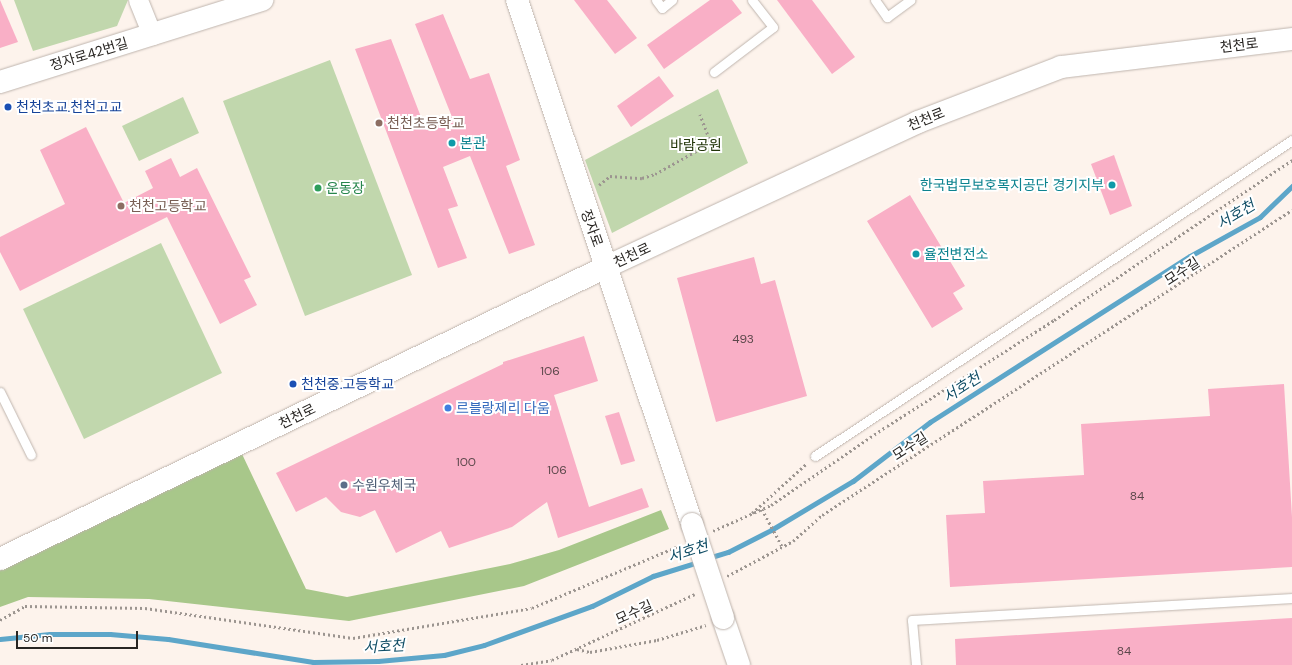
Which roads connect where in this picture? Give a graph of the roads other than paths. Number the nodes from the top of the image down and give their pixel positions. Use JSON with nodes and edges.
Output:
{"nodes":[{"id":1,"x":138,"y":0,"type":"edge"},
{"id":2,"x":262,"y":0,"type":"edge"},
{"id":3,"x":517,"y":0,"type":"edge"},
{"id":4,"x":656,"y":0,"type":"edge"},
{"id":5,"x":672,"y":0,"type":"edge"},
{"id":6,"x":752,"y":0,"type":"edge"},
{"id":7,"x":875,"y":0,"type":"edge"},
{"id":8,"x":910,"y":0,"type":"edge"},
{"id":9,"x":152,"y":35,"type":"junction"},
{"id":10,"x":1292,"y":39,"type":"edge"},
{"id":11,"x":714,"y":72,"type":"dead end"},
{"id":12,"x":0,"y":82,"type":"edge"},
{"id":13,"x":1292,"y":140,"type":"edge"},
{"id":14,"x":606,"y":268,"type":"junction"},
{"id":15,"x":0,"y":392,"type":"edge"},
{"id":16,"x":31,"y":455,"type":"dead end"},
{"id":17,"x":815,"y":456,"type":"road end"},
{"id":18,"x":0,"y":559,"type":"edge"},
{"id":19,"x":1292,"y":598,"type":"edge"},
{"id":20,"x":739,"y":665,"type":"edge"},
{"id":21,"x":916,"y":665,"type":"edge"}],
"edges":[{"from":1,"to":9,"type":"street"},
{"from":2,"to":9,"type":"street","name":"정자로42번길"},
{"from":3,"to":14,"type":"street","name":"정자로"},
{"from":4,"to":5,"type":"lane"},
{"from":6,"to":11,"type":"lane"},
{"from":7,"to":8,"type":"lane"},
{"from":9,"to":12,"type":"street","name":"정자로42번길"},
{"from":10,"to":14,"type":"street","name":"천천로"},
{"from":13,"to":17,"type":"lane"},
{"from":14,"to":18,"type":"street","name":"천천로"},
{"from":14,"to":20,"type":"street","name":"정자로","bridge":true},
{"from":15,"to":16,"type":"lane"},
{"from":19,"to":21,"type":"lane"}]}
